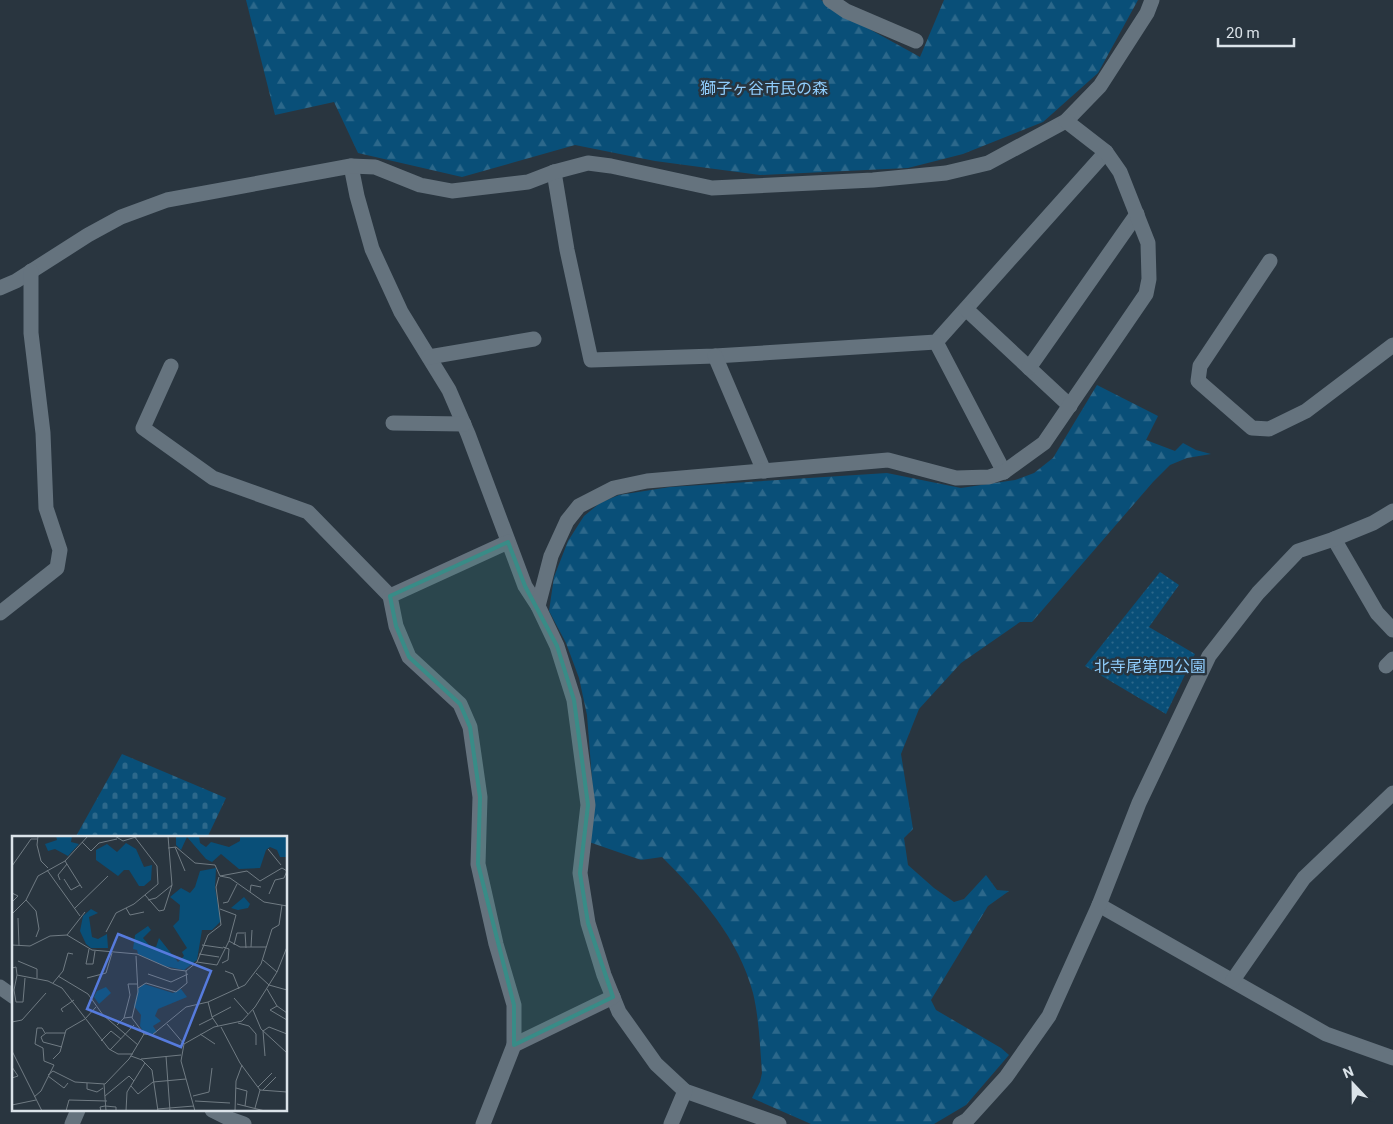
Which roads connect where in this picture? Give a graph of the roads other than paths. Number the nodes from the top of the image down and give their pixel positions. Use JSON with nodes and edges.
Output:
{"nodes":[{"id":1,"x":830,"y":0,"type":"edge"},
{"id":2,"x":1152,"y":0,"type":"edge"},
{"id":3,"x":916,"y":41,"type":"dead end"},
{"id":4,"x":1066,"y":121,"type":"junction"},
{"id":5,"x":1106,"y":152,"type":"junction"},
{"id":6,"x":351,"y":166,"type":"junction"},
{"id":7,"x":554,"y":172,"type":"junction"},
{"id":8,"x":1137,"y":214,"type":"junction"},
{"id":9,"x":1270,"y":261,"type":"dead end"},
{"id":10,"x":31,"y":271,"type":"junction"},
{"id":11,"x":0,"y":288,"type":"edge"},
{"id":12,"x":966,"y":309,"type":"junction"},
{"id":13,"x":534,"y":339,"type":"dead end"},
{"id":14,"x":936,"y":342,"type":"junction"},
{"id":15,"x":1393,"y":344,"type":"edge"},
{"id":16,"x":715,"y":356,"type":"junction"},
{"id":17,"x":429,"y":357,"type":"junction"},
{"id":18,"x":171,"y":366,"type":"dead end"},
{"id":19,"x":1029,"y":368,"type":"junction"},
{"id":20,"x":1070,"y":406,"type":"junction"},
{"id":21,"x":393,"y":423,"type":"dead end"},
{"id":22,"x":464,"y":424,"type":"junction"},
{"id":23,"x":764,"y":471,"type":"junction"},
{"id":24,"x":1004,"y":472,"type":"junction"},
{"id":25,"x":1393,"y":511,"type":"edge"},
{"id":26,"x":1334,"y":539,"type":"junction"},
{"id":27,"x":508,"y":542,"type":"junction"},
{"id":28,"x":390,"y":596,"type":"junction"},
{"id":29,"x":538,"y":606,"type":"junction"},
{"id":30,"x":0,"y":612,"type":"edge"},
{"id":31,"x":1393,"y":630,"type":"edge"},
{"id":32,"x":1393,"y":793,"type":"edge"},
{"id":33,"x":1099,"y":905,"type":"junction"},
{"id":34,"x":1233,"y":980,"type":"junction"},
{"id":35,"x":0,"y":987,"type":"edge"},
{"id":36,"x":12,"y":996,"type":"edge"},
{"id":37,"x":613,"y":997,"type":"junction"},
{"id":38,"x":514,"y":1045,"type":"junction"},
{"id":39,"x":1393,"y":1058,"type":"edge"},
{"id":40,"x":685,"y":1091,"type":"junction"},
{"id":41,"x":77,"y":1112,"type":"edge"},
{"id":42,"x":216,"y":1112,"type":"edge"},
{"id":43,"x":72,"y":1124,"type":"edge"},
{"id":44,"x":244,"y":1124,"type":"edge"},
{"id":45,"x":483,"y":1124,"type":"edge"},
{"id":46,"x":671,"y":1124,"type":"edge"},
{"id":47,"x":780,"y":1124,"type":"edge"},
{"id":48,"x":960,"y":1124,"type":"edge"}],
"edges":[{"from":1,"to":3,"type":"street"},
{"from":2,"to":4,"type":"street"},
{"from":4,"to":5,"type":"street"},
{"from":4,"to":7,"type":"street"},
{"from":5,"to":8,"type":"street"},
{"from":5,"to":12,"type":"street"},
{"from":6,"to":7,"type":"street"},
{"from":6,"to":10,"type":"street"},
{"from":6,"to":17,"type":"street"},
{"from":7,"to":16,"type":"street"},
{"from":8,"to":19,"type":"street"},
{"from":8,"to":20,"type":"street"},
{"from":9,"to":15,"type":"street"},
{"from":10,"to":11,"type":"street"},
{"from":10,"to":30,"type":"street"},
{"from":12,"to":14,"type":"street"},
{"from":12,"to":19,"type":"street"},
{"from":13,"to":17,"type":"street"},
{"from":14,"to":16,"type":"street"},
{"from":14,"to":24,"type":"street"},
{"from":16,"to":23,"type":"street"},
{"from":17,"to":22,"type":"street"},
{"from":18,"to":28,"type":"street"},
{"from":19,"to":20,"type":"street"},
{"from":20,"to":24,"type":"street"},
{"from":21,"to":22,"type":"street"},
{"from":22,"to":27,"type":"street"},
{"from":23,"to":24,"type":"street"},
{"from":23,"to":29,"type":"street"},
{"from":25,"to":26,"type":"street"},
{"from":26,"to":31,"type":"street"},
{"from":26,"to":33,"type":"street"},
{"from":27,"to":28,"type":"street"},
{"from":27,"to":29,"type":"street"},
{"from":28,"to":38,"type":"street"},
{"from":29,"to":37,"type":"street"},
{"from":32,"to":34,"type":"street"},
{"from":33,"to":34,"type":"street"},
{"from":33,"to":48,"type":"street"},
{"from":34,"to":39,"type":"street"},
{"from":35,"to":36,"type":"street"},
{"from":37,"to":38,"type":"street"},
{"from":37,"to":40,"type":"street"},
{"from":38,"to":45,"type":"street"},
{"from":40,"to":46,"type":"street"},
{"from":40,"to":47,"type":"street"},
{"from":41,"to":43,"type":"street"},
{"from":42,"to":44,"type":"street"}]}
